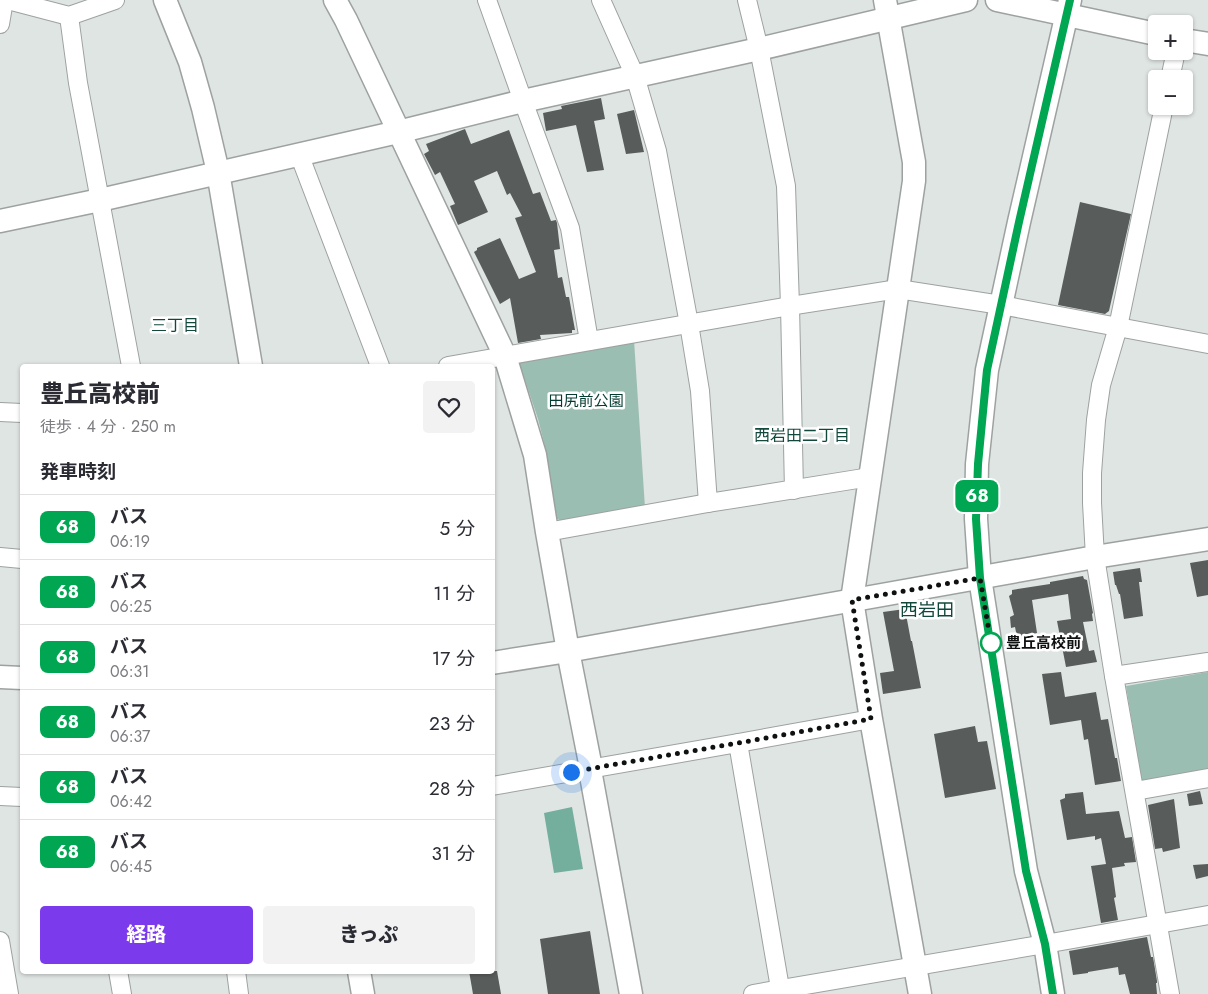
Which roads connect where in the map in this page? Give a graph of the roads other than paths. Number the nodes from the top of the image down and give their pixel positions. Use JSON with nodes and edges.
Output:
{"nodes":[{"id":1,"x":4,"y":0,"type":"edge"},
{"id":2,"x":8,"y":0,"type":"edge"},
{"id":3,"x":115,"y":0,"type":"edge"},
{"id":4,"x":165,"y":0,"type":"edge"},
{"id":5,"x":335,"y":0,"type":"edge"},
{"id":6,"x":487,"y":0,"type":"edge"},
{"id":7,"x":601,"y":0,"type":"edge"},
{"id":8,"x":747,"y":0,"type":"edge"},
{"id":9,"x":966,"y":0,"type":"edge"},
{"id":10,"x":996,"y":0,"type":"edge"},
{"id":11,"x":1068,"y":8,"type":"edge"},
{"id":12,"x":886,"y":9,"type":"edge"},
{"id":13,"x":69,"y":16,"type":"junction"},
{"id":14,"x":0,"y":24,"type":"edge"},
{"id":15,"x":1148,"y":32,"type":"edge"},
{"id":16,"x":1193,"y":42,"type":"edge"},
{"id":17,"x":1208,"y":44,"type":"edge"},
{"id":18,"x":759,"y":49,"type":"junction"},
{"id":19,"x":635,"y":76,"type":"junction"},
{"id":20,"x":523,"y":101,"type":"junction"},
{"id":21,"x":1162,"y":115,"type":"edge"},
{"id":22,"x":398,"y":132,"type":"junction"},
{"id":23,"x":299,"y":154,"type":"junction"},
{"id":24,"x":218,"y":172,"type":"junction"},
{"id":25,"x":100,"y":200,"type":"junction"},
{"id":26,"x":0,"y":221,"type":"edge"},
{"id":27,"x":898,"y":289,"type":"junction"},
{"id":28,"x":1001,"y":305,"type":"junction"},
{"id":29,"x":790,"y":306,"type":"junction"},
{"id":30,"x":689,"y":324,"type":"junction"},
{"id":31,"x":1118,"y":327,"type":"junction"},
{"id":32,"x":588,"y":341,"type":"junction"},
{"id":33,"x":1208,"y":344,"type":"edge"},
{"id":34,"x":505,"y":356,"type":"junction"},
{"id":35,"x":131,"y":364,"type":"edge"},
{"id":36,"x":251,"y":364,"type":"edge"},
{"id":37,"x":379,"y":364,"type":"edge"},
{"id":38,"x":459,"y":364,"type":"edge"},
{"id":39,"x":0,"y":412,"type":"edge"},
{"id":40,"x":20,"y":413,"type":"edge"},
{"id":41,"x":870,"y":478,"type":"junction"},
{"id":42,"x":794,"y":490,"type":"junction"},
{"id":43,"x":708,"y":503,"type":"junction"},
{"id":44,"x":547,"y":532,"type":"junction"},
{"id":45,"x":1208,"y":539,"type":"edge"},
{"id":46,"x":0,"y":557,"type":"edge"},
{"id":47,"x":1095,"y":558,"type":"junction"},
{"id":48,"x":20,"y":559,"type":"edge"},
{"id":49,"x":980,"y":578,"type":"junction"},
{"id":50,"x":852,"y":600,"type":"junction"},
{"id":51,"x":568,"y":651,"type":"junction"},
{"id":52,"x":1208,"y":662,"type":"edge"},
{"id":53,"x":495,"y":663,"type":"edge"},
{"id":54,"x":1114,"y":676,"type":"junction"},
{"id":55,"x":0,"y":677,"type":"edge"},
{"id":56,"x":20,"y":678,"type":"edge"},
{"id":57,"x":871,"y":719,"type":"junction"},
{"id":58,"x":738,"y":743,"type":"junction"},
{"id":59,"x":591,"y":768,"type":"junction"},
{"id":60,"x":1208,"y":778,"type":"edge"},
{"id":61,"x":495,"y":785,"type":"edge"},
{"id":62,"x":1135,"y":791,"type":"junction"},
{"id":63,"x":0,"y":796,"type":"edge"},
{"id":64,"x":20,"y":797,"type":"edge"},
{"id":65,"x":1208,"y":915,"type":"edge"},
{"id":66,"x":1158,"y":923,"type":"junction"},
{"id":67,"x":0,"y":940,"type":"edge"},
{"id":68,"x":1045,"y":944,"type":"junction"},
{"id":69,"x":915,"y":966,"type":"junction"},
{"id":70,"x":119,"y":974,"type":"edge"},
{"id":71,"x":237,"y":974,"type":"edge"},
{"id":72,"x":360,"y":974,"type":"edge"},
{"id":73,"x":781,"y":992,"type":"edge"},
{"id":74,"x":9,"y":994,"type":"edge"},
{"id":75,"x":122,"y":994,"type":"edge"},
{"id":76,"x":240,"y":994,"type":"edge"},
{"id":77,"x":363,"y":994,"type":"edge"},
{"id":78,"x":631,"y":994,"type":"edge"},
{"id":79,"x":753,"y":994,"type":"edge"},
{"id":80,"x":920,"y":994,"type":"edge"},
{"id":81,"x":1053,"y":994,"type":"edge"},
{"id":82,"x":1170,"y":994,"type":"edge"}],
"edges":[{"from":1,"to":14,"type":"street"},
{"from":2,"to":13,"type":"street"},
{"from":3,"to":13,"type":"street"},
{"from":4,"to":24,"type":"street"},
{"from":5,"to":22,"type":"street"},
{"from":6,"to":20,"type":"street"},
{"from":7,"to":19,"type":"street"},
{"from":8,"to":18,"type":"street"},
{"from":9,"to":12,"type":"street"},
{"from":10,"to":11,"type":"street"},
{"from":11,"to":15,"type":"street"},
{"from":11,"to":28,"type":"street"},
{"from":12,"to":18,"type":"street"},
{"from":12,"to":27,"type":"street"},
{"from":13,"to":25,"type":"street"},
{"from":16,"to":17,"type":"street"},
{"from":18,"to":19,"type":"street"},
{"from":18,"to":29,"type":"street"},
{"from":19,"to":20,"type":"street"},
{"from":19,"to":30,"type":"street"},
{"from":20,"to":22,"type":"street"},
{"from":20,"to":32,"type":"street"},
{"from":21,"to":31,"type":"street"},
{"from":22,"to":23,"type":"street"},
{"from":22,"to":34,"type":"street"},
{"from":23,"to":24,"type":"street"},
{"from":23,"to":37,"type":"street"},
{"from":24,"to":25,"type":"street"},
{"from":24,"to":36,"type":"street"},
{"from":25,"to":26,"type":"street"},
{"from":25,"to":35,"type":"street"},
{"from":27,"to":28,"type":"street"},
{"from":27,"to":29,"type":"street"},
{"from":27,"to":41,"type":"street"},
{"from":28,"to":31,"type":"street"},
{"from":28,"to":49,"type":"street"},
{"from":29,"to":30,"type":"street"},
{"from":29,"to":42,"type":"street"},
{"from":30,"to":32,"type":"street"},
{"from":30,"to":43,"type":"street"},
{"from":31,"to":33,"type":"street"},
{"from":31,"to":47,"type":"street"},
{"from":32,"to":34,"type":"street"},
{"from":34,"to":38,"type":"street"},
{"from":34,"to":44,"type":"street"},
{"from":39,"to":40,"type":"street"},
{"from":41,"to":42,"type":"street"},
{"from":41,"to":50,"type":"street"},
{"from":42,"to":43,"type":"street"},
{"from":43,"to":44,"type":"street"},
{"from":44,"to":51,"type":"street"},
{"from":45,"to":47,"type":"street"},
{"from":46,"to":48,"type":"street"},
{"from":47,"to":49,"type":"street"},
{"from":47,"to":54,"type":"street"},
{"from":49,"to":50,"type":"street"},
{"from":49,"to":68,"type":"street"},
{"from":50,"to":51,"type":"street"},
{"from":50,"to":57,"type":"street"},
{"from":51,"to":53,"type":"street"},
{"from":51,"to":59,"type":"street"},
{"from":52,"to":54,"type":"street"},
{"from":54,"to":62,"type":"street"},
{"from":55,"to":56,"type":"street"},
{"from":57,"to":58,"type":"street"},
{"from":57,"to":69,"type":"street"},
{"from":58,"to":59,"type":"street"},
{"from":58,"to":73,"type":"street"},
{"from":59,"to":61,"type":"street"},
{"from":59,"to":78,"type":"street"},
{"from":60,"to":62,"type":"street"},
{"from":62,"to":66,"type":"street"},
{"from":63,"to":64,"type":"street"},
{"from":65,"to":66,"type":"street"},
{"from":66,"to":68,"type":"street"},
{"from":66,"to":82,"type":"street"},
{"from":67,"to":74,"type":"street"},
{"from":68,"to":69,"type":"street"},
{"from":68,"to":81,"type":"street"},
{"from":69,"to":73,"type":"street"},
{"from":69,"to":80,"type":"street"},
{"from":70,"to":75,"type":"street"},
{"from":71,"to":76,"type":"street"},
{"from":72,"to":77,"type":"street"},
{"from":73,"to":79,"type":"street"}]}
